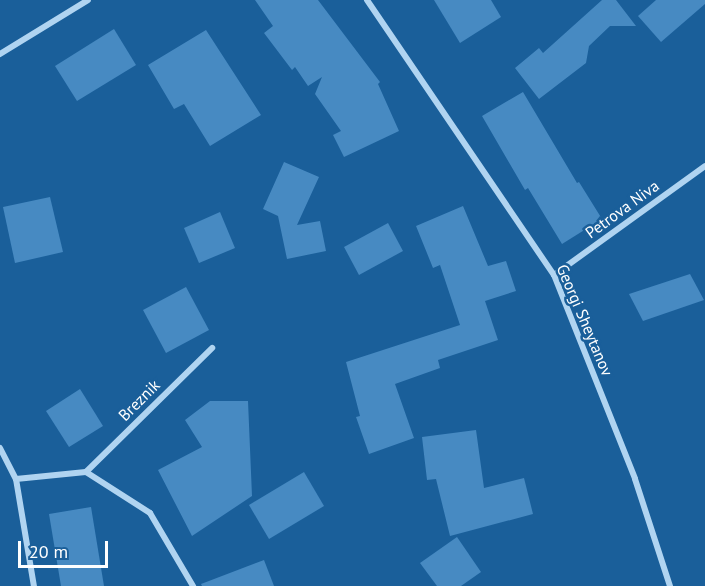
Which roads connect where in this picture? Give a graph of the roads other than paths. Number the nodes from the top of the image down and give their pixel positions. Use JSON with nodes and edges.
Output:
{"nodes":[{"id":1,"x":88,"y":0,"type":"edge"},
{"id":2,"x":367,"y":0,"type":"edge"},
{"id":3,"x":0,"y":54,"type":"edge"},
{"id":4,"x":705,"y":166,"type":"edge"},
{"id":5,"x":554,"y":275,"type":"junction"},
{"id":6,"x":212,"y":348,"type":"dead end"},
{"id":7,"x":0,"y":448,"type":"edge"},
{"id":8,"x":86,"y":472,"type":"junction"},
{"id":9,"x":16,"y":479,"type":"junction"},
{"id":10,"x":34,"y":586,"type":"edge"},
{"id":11,"x":193,"y":586,"type":"edge"},
{"id":12,"x":670,"y":586,"type":"edge"}],
"edges":[{"from":1,"to":3,"type":"street"},
{"from":2,"to":5,"type":"street","name":"Georgi Sheytanov"},
{"from":4,"to":5,"type":"street","name":"Petrova Niva"},
{"from":5,"to":12,"type":"street","name":"Georgi Sheytanov"},
{"from":6,"to":8,"type":"street","name":"Breznik"},
{"from":7,"to":9,"type":"street"},
{"from":8,"to":9,"type":"street"},
{"from":8,"to":11,"type":"street"},
{"from":9,"to":10,"type":"street"}]}
